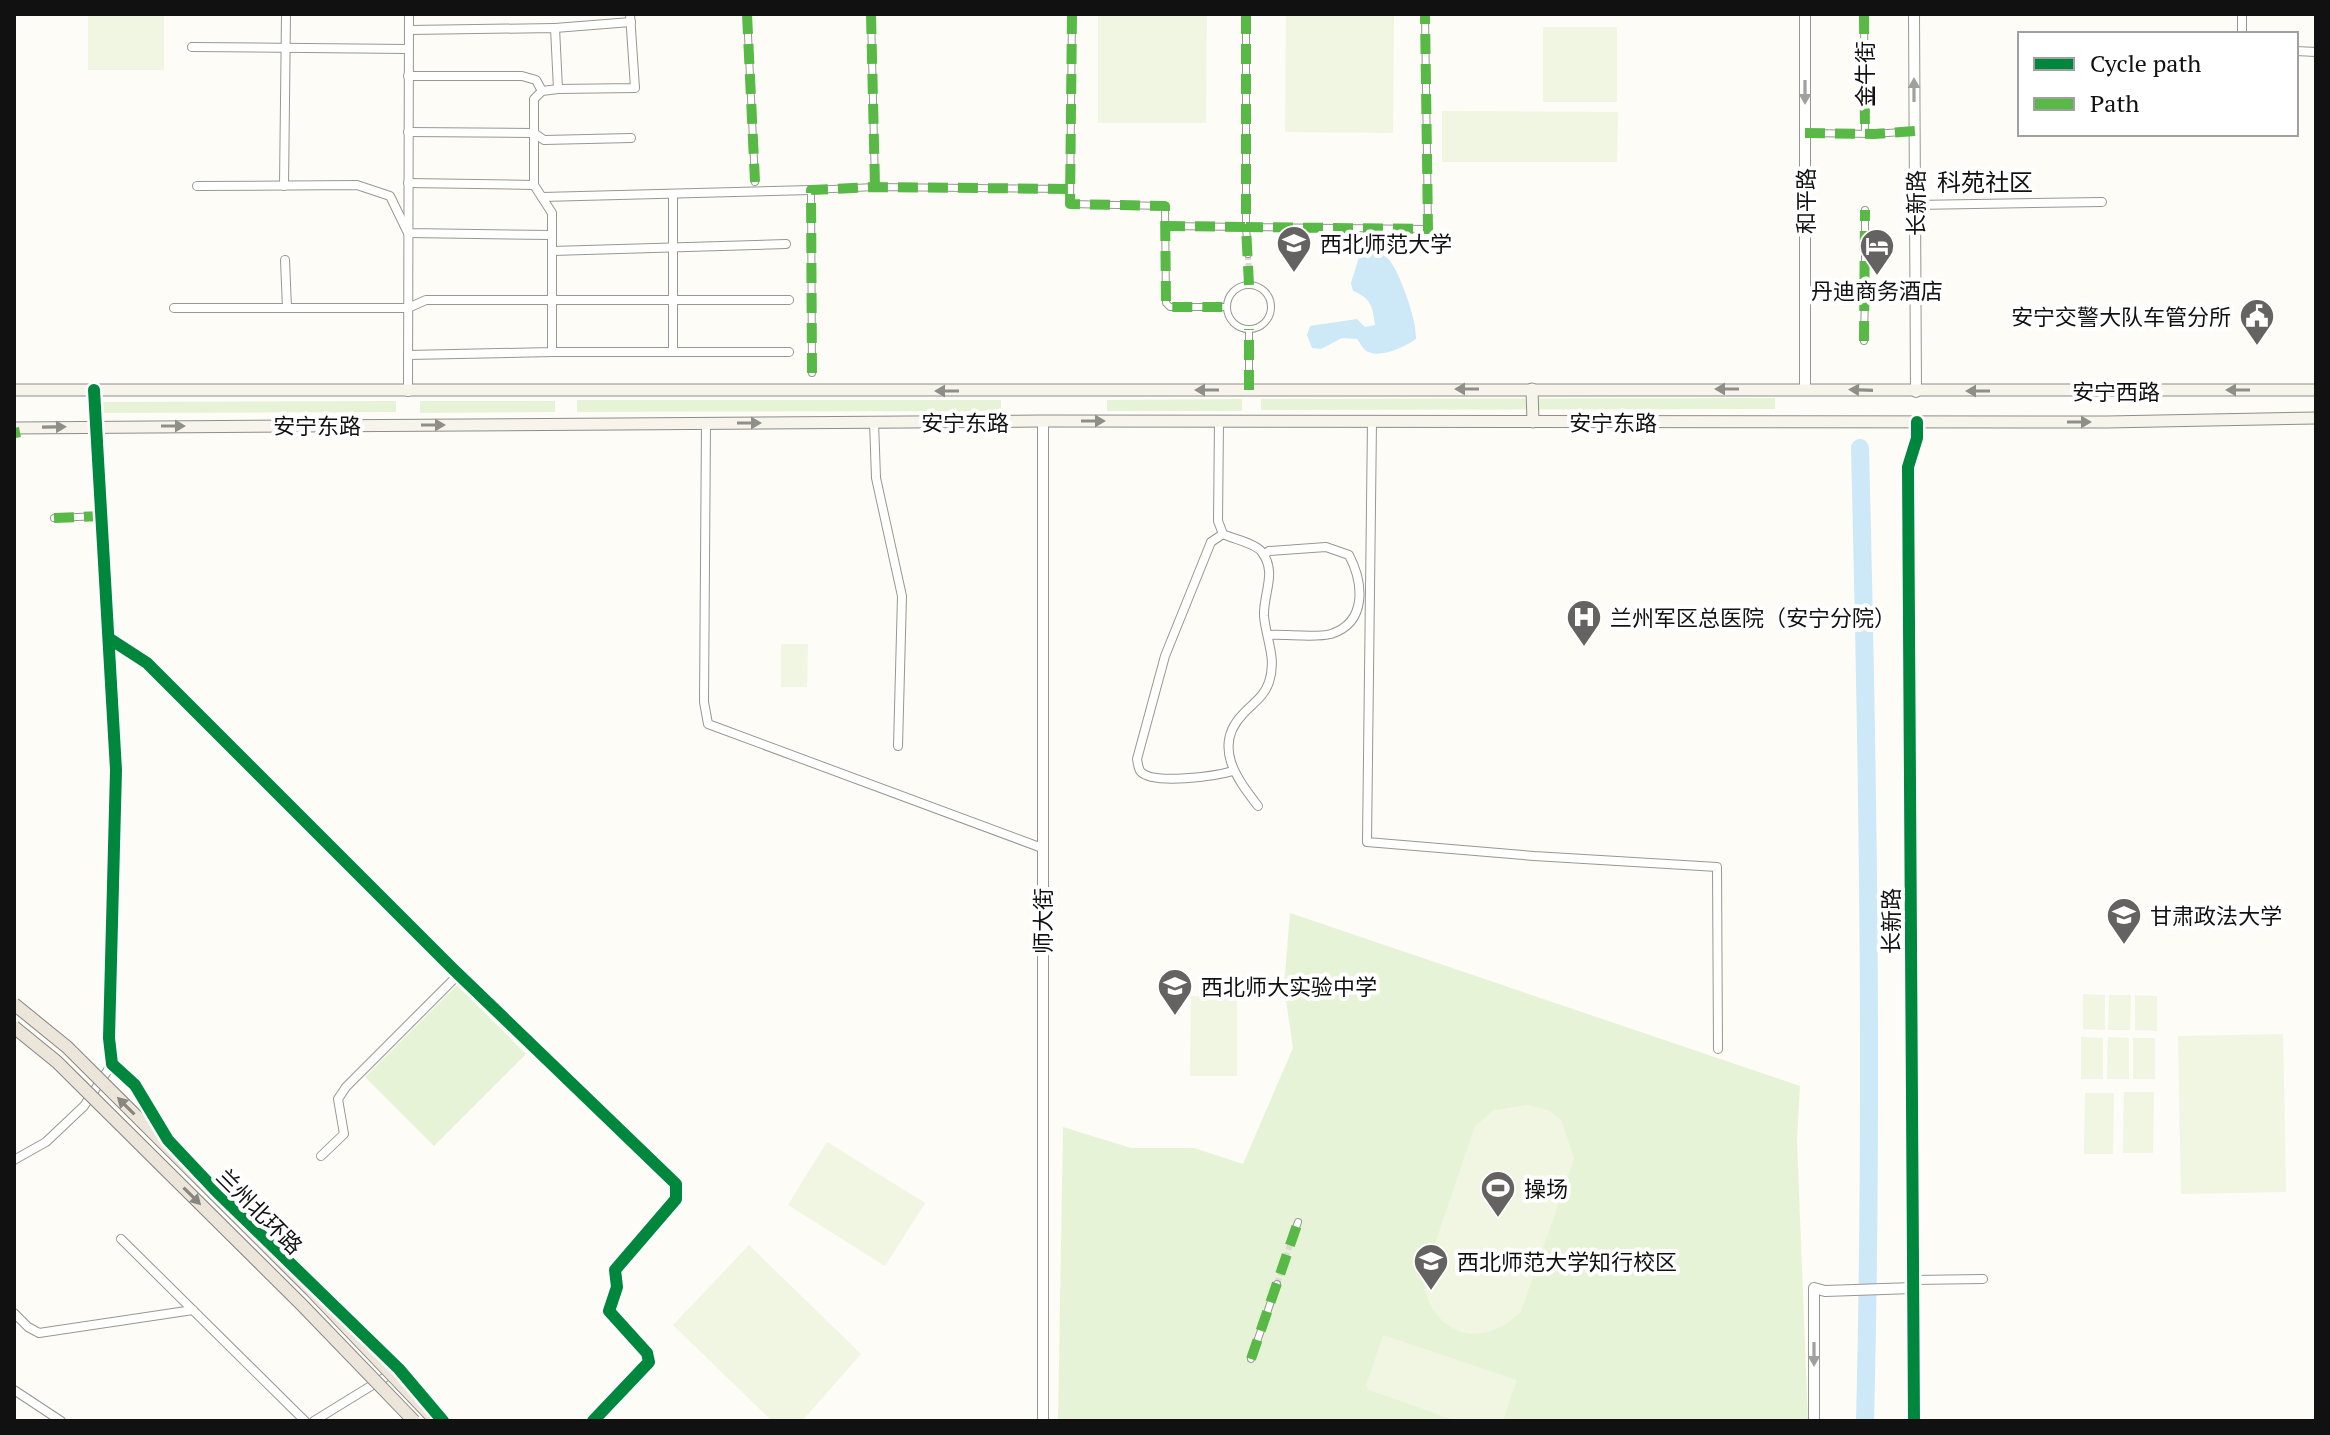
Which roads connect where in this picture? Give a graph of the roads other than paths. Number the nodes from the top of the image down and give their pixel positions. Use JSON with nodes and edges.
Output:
{"nodes":[{"id":1,"x":286,"y":14,"type":"edge"},
{"id":2,"x":409,"y":14,"type":"edge"},
{"id":3,"x":747,"y":14,"type":"edge"},
{"id":4,"x":871,"y":14,"type":"edge"},
{"id":5,"x":1072,"y":14,"type":"edge"},
{"id":6,"x":1246,"y":14,"type":"edge"},
{"id":7,"x":1425,"y":14,"type":"edge"},
{"id":8,"x":1805,"y":14,"type":"edge"},
{"id":9,"x":1864,"y":14,"type":"edge"},
{"id":10,"x":1914,"y":14,"type":"edge"},
{"id":11,"x":630,"y":18,"type":"edge"},
{"id":12,"x":555,"y":28,"type":"junction"},
{"id":13,"x":409,"y":30,"type":"junction"},
{"id":14,"x":192,"y":47,"type":"dead end"},
{"id":15,"x":286,"y":48,"type":"junction"},
{"id":16,"x":408,"y":49,"type":"junction"},
{"id":17,"x":408,"y":76,"type":"junction"},
{"id":18,"x":558,"y":89,"type":"junction"},
{"id":19,"x":542,"y":91,"type":"junction"},
{"id":20,"x":1915,"y":131,"type":"junction"},
{"id":21,"x":408,"y":132,"type":"junction"},
{"id":22,"x":534,"y":133,"type":"junction"},
{"id":23,"x":1805,"y":133,"type":"junction"},
{"id":24,"x":1865,"y":133,"type":"junction"},
{"id":25,"x":631,"y":138,"type":"dead end"},
{"id":26,"x":755,"y":182,"type":"dead end"},
{"id":27,"x":408,"y":183,"type":"junction"},
{"id":28,"x":534,"y":185,"type":"junction"},
{"id":29,"x":197,"y":186,"type":"dead end"},
{"id":30,"x":284,"y":186,"type":"junction"},
{"id":31,"x":875,"y":187,"type":"junction"},
{"id":32,"x":1070,"y":189,"type":"junction"},
{"id":33,"x":811,"y":190,"type":"junction"},
{"id":34,"x":673,"y":195,"type":"junction"},
{"id":35,"x":542,"y":197,"type":"junction"},
{"id":36,"x":2102,"y":202,"type":"dead end"},
{"id":37,"x":1915,"y":205,"type":"junction"},
{"id":38,"x":1865,"y":210,"type":"dead end"},
{"id":39,"x":1165,"y":226,"type":"junction"},
{"id":40,"x":1246,"y":227,"type":"junction"},
{"id":41,"x":408,"y":233,"type":"junction"},
{"id":42,"x":552,"y":235,"type":"junction"},
{"id":43,"x":786,"y":244,"type":"dead end"},
{"id":44,"x":673,"y":248,"type":"junction"},
{"id":45,"x":552,"y":251,"type":"junction"},
{"id":46,"x":1248,"y":254,"type":"tunnel mouth"},
{"id":47,"x":285,"y":260,"type":"dead end"},
{"id":48,"x":1865,"y":261,"type":"tunnel mouth"},
{"id":49,"x":1249,"y":276,"type":"tunnel mouth"},
{"id":50,"x":1249,"y":285,"type":"junction"},
{"id":51,"x":1865,"y":292,"type":"tunnel mouth"},
{"id":52,"x":673,"y":300,"type":"junction"},
{"id":53,"x":789,"y":300,"type":"dead end"},
{"id":54,"x":552,"y":301,"type":"junction"},
{"id":55,"x":1227,"y":307,"type":"junction"},
{"id":56,"x":174,"y":308,"type":"dead end"},
{"id":57,"x":287,"y":308,"type":"junction"},
{"id":58,"x":408,"y":308,"type":"junction"},
{"id":59,"x":1249,"y":329,"type":"junction"},
{"id":60,"x":1864,"y":341,"type":"dead end"},
{"id":61,"x":552,"y":352,"type":"junction"},
{"id":62,"x":673,"y":352,"type":"junction"},
{"id":63,"x":789,"y":352,"type":"dead end"},
{"id":64,"x":408,"y":355,"type":"junction"},
{"id":65,"x":812,"y":373,"type":"dead end"},
{"id":66,"x":1805,"y":388,"type":"junction"},
{"id":67,"x":1532,"y":389,"type":"junction"},
{"id":68,"x":14,"y":390,"type":"edge"},
{"id":69,"x":94,"y":390,"type":"junction"},
{"id":70,"x":1249,"y":390,"type":"junction"},
{"id":71,"x":2316,"y":390,"type":"edge"},
{"id":72,"x":408,"y":392,"type":"junction"},
{"id":73,"x":1916,"y":392,"type":"junction"},
{"id":74,"x":2316,"y":418,"type":"edge"},
{"id":75,"x":1043,"y":421,"type":"junction"},
{"id":76,"x":1219,"y":421,"type":"junction"},
{"id":77,"x":1372,"y":421,"type":"junction"},
{"id":78,"x":874,"y":422,"type":"junction"},
{"id":79,"x":1533,"y":422,"type":"junction"},
{"id":80,"x":1917,"y":422,"type":"junction"},
{"id":81,"x":706,"y":423,"type":"junction"},
{"id":82,"x":95,"y":427,"type":"junction"},
{"id":83,"x":15,"y":431,"type":"edge"},
{"id":84,"x":100,"y":516,"type":"junction"},
{"id":85,"x":54,"y":518,"type":"dead end"},
{"id":86,"x":1223,"y":534,"type":"junction"},
{"id":87,"x":1264,"y":555,"type":"junction"},
{"id":88,"x":1269,"y":635,"type":"junction"},
{"id":89,"x":110,"y":639,"type":"junction"},
{"id":90,"x":898,"y":746,"type":"dead end"},
{"id":91,"x":1233,"y":771,"type":"junction"},
{"id":92,"x":1258,"y":806,"type":"dead end"},
{"id":93,"x":1042,"y":848,"type":"junction"},
{"id":94,"x":458,"y":975,"type":"junction"},
{"id":95,"x":14,"y":1004,"type":"edge"},
{"id":96,"x":14,"y":1027,"type":"edge"},
{"id":97,"x":1718,"y":1049,"type":"dead end"},
{"id":98,"x":112,"y":1064,"type":"junction"},
{"id":99,"x":18,"y":1151,"type":"edge"},
{"id":100,"x":321,"y":1156,"type":"dead end"},
{"id":101,"x":14,"y":1160,"type":"edge"},
{"id":102,"x":1298,"y":1222,"type":"dead end"},
{"id":103,"x":1293,"y":1236,"type":"tunnel mouth"},
{"id":104,"x":121,"y":1239,"type":"dead end"},
{"id":105,"x":1983,"y":1279,"type":"dead end"},
{"id":106,"x":1277,"y":1284,"type":"tunnel mouth"},
{"id":107,"x":1913,"y":1284,"type":"junction"},
{"id":108,"x":193,"y":1310,"type":"junction"},
{"id":109,"x":14,"y":1313,"type":"edge"},
{"id":110,"x":1251,"y":1359,"type":"dead end"},
{"id":111,"x":399,"y":1369,"type":"junction"},
{"id":112,"x":14,"y":1390,"type":"edge"},
{"id":113,"x":61,"y":1421,"type":"edge"},
{"id":114,"x":305,"y":1421,"type":"edge"},
{"id":115,"x":314,"y":1421,"type":"edge"},
{"id":116,"x":414,"y":1421,"type":"edge"},
{"id":117,"x":436,"y":1421,"type":"edge"},
{"id":118,"x":443,"y":1421,"type":"edge"},
{"id":119,"x":593,"y":1421,"type":"edge"},
{"id":120,"x":1043,"y":1421,"type":"edge"},
{"id":121,"x":1814,"y":1421,"type":"edge"},
{"id":122,"x":1914,"y":1421,"type":"edge"}],
"edges":[{"from":1,"to":15,"type":"street"},
{"from":2,"to":13,"type":"street"},
{"from":3,"to":26,"type":"street"},
{"from":4,"to":31,"type":"street"},
{"from":5,"to":32,"type":"street"},
{"from":6,"to":40,"type":"street"},
{"from":7,"to":40,"type":"street"},
{"from":8,"to":23,"type":"street","name":"和平路","one_way":true},
{"from":9,"to":24,"type":"street","name":"金牛街"},
{"from":20,"to":10,"type":"street","name":"长新路","one_way":true},
{"from":11,"to":12,"type":"street"},
{"from":11,"to":18,"type":"street"},
{"from":12,"to":13,"type":"street"},
{"from":12,"to":18,"type":"street"},
{"from":13,"to":16,"type":"street"},
{"from":14,"to":15,"type":"street"},
{"from":15,"to":16,"type":"street"},
{"from":15,"to":30,"type":"street"},
{"from":16,"to":17,"type":"street"},
{"from":17,"to":19,"type":"street"},
{"from":17,"to":21,"type":"street"},
{"from":18,"to":19,"type":"street"},
{"from":19,"to":22,"type":"street"},
{"from":20,"to":24,"type":"street","name":"金牛街"},
{"from":20,"to":37,"type":"street","name":"长新路"},
{"from":21,"to":22,"type":"street"},
{"from":21,"to":27,"type":"street"},
{"from":22,"to":25,"type":"street"},
{"from":22,"to":28,"type":"street"},
{"from":23,"to":24,"type":"street","name":"金牛街"},
{"from":23,"to":66,"type":"street","name":"和平路"},
{"from":27,"to":28,"type":"street"},
{"from":27,"to":41,"type":"street"},
{"from":28,"to":35,"type":"street"},
{"from":29,"to":30,"type":"street"},
{"from":30,"to":41,"type":"street"},
{"from":31,"to":32,"type":"street"},
{"from":31,"to":33,"type":"street"},
{"from":32,"to":39,"type":"street"},
{"from":33,"to":34,"type":"street"},
{"from":33,"to":65,"type":"street"},
{"from":34,"to":35,"type":"street"},
{"from":34,"to":44,"type":"street"},
{"from":35,"to":42,"type":"street"},
{"from":36,"to":37,"type":"street"},
{"from":37,"to":73,"type":"street","name":"长新路"},
{"from":38,"to":48,"type":"street"},
{"from":39,"to":40,"type":"street"},
{"from":39,"to":55,"type":"street"},
{"from":40,"to":46,"type":"street"},
{"from":41,"to":42,"type":"street"},
{"from":41,"to":58,"type":"street"},
{"from":42,"to":45,"type":"street"},
{"from":43,"to":44,"type":"street"},
{"from":44,"to":45,"type":"street"},
{"from":44,"to":52,"type":"street"},
{"from":45,"to":54,"type":"street"},
{"from":47,"to":57,"type":"street"},
{"from":49,"to":50,"type":"street"},
{"from":50,"to":55,"type":"street"},
{"from":50,"to":59,"type":"street"},
{"from":51,"to":60,"type":"street"},
{"from":52,"to":53,"type":"street"},
{"from":52,"to":54,"type":"street"},
{"from":52,"to":62,"type":"street"},
{"from":54,"to":58,"type":"street"},
{"from":54,"to":61,"type":"street"},
{"from":55,"to":59,"type":"street"},
{"from":56,"to":57,"type":"street"},
{"from":57,"to":58,"type":"street"},
{"from":58,"to":64,"type":"street"},
{"from":59,"to":70,"type":"street"},
{"from":61,"to":62,"type":"street"},
{"from":61,"to":64,"type":"street"},
{"from":62,"to":63,"type":"street"},
{"from":64,"to":72,"type":"street"},
{"from":66,"to":67,"type":"main road","name":"安宁东路","one_way":true},
{"from":73,"to":66,"type":"main road","name":"安宁东路","one_way":true},
{"from":67,"to":70,"type":"main road","name":"安宁东路","one_way":true},
{"from":67,"to":79,"type":"main road"},
{"from":68,"to":69,"type":"main road","name":"安宁东路"},
{"from":69,"to":72,"type":"main road","name":"安宁东路"},
{"from":69,"to":82,"type":"street"},
{"from":70,"to":72,"type":"main road","name":"安宁东路","one_way":true},
{"from":71,"to":73,"type":"main road","name":"安宁西路","one_way":true},
{"from":80,"to":74,"type":"main road","name":"安宁西路","one_way":true},
{"from":75,"to":76,"type":"main road","name":"安宁东路","one_way":true},
{"from":75,"to":78,"type":"main road","name":"安宁东路"},
{"from":75,"to":93,"type":"street","name":"师大街"},
{"from":76,"to":77,"type":"main road","name":"安宁东路"},
{"from":76,"to":86,"type":"street"},
{"from":77,"to":79,"type":"main road","name":"安宁东路"},
{"from":77,"to":97,"type":"street"},
{"from":81,"to":78,"type":"main road","name":"安宁东路","one_way":true},
{"from":78,"to":90,"type":"street"},
{"from":79,"to":80,"type":"main road","name":"安宁东路"},
{"from":80,"to":107,"type":"street","name":"长新路"},
{"from":82,"to":81,"type":"main road","name":"安宁东路","one_way":true},
{"from":81,"to":93,"type":"street"},
{"from":83,"to":82,"type":"main road","name":"安宁东路","one_way":true},
{"from":82,"to":84,"type":"street"},
{"from":84,"to":85,"type":"street"},
{"from":84,"to":89,"type":"street"},
{"from":86,"to":87,"type":"street"},
{"from":86,"to":91,"type":"street"},
{"from":87,"to":88,"type":"street"},
{"from":87,"to":88,"type":"street"},
{"from":88,"to":91,"type":"street"},
{"from":89,"to":94,"type":"street"},
{"from":89,"to":98,"type":"street"},
{"from":91,"to":92,"type":"street"},
{"from":93,"to":120,"type":"street","name":"师大街"},
{"from":94,"to":100,"type":"street"},
{"from":94,"to":119,"type":"street"},
{"from":117,"to":95,"type":"highway","name":"兰州北环路","one_way":true,"bridge":true},
{"from":96,"to":116,"type":"highway","name":"兰州北环路","one_way":true,"bridge":true},
{"from":98,"to":99,"type":"street"},
{"from":98,"to":111,"type":"street"},
{"from":99,"to":101,"type":"street"},
{"from":102,"to":103,"type":"street"},
{"from":104,"to":108,"type":"street"},
{"from":105,"to":107,"type":"street"},
{"from":106,"to":110,"type":"street"},
{"from":107,"to":121,"type":"street","one_way":true},
{"from":107,"to":122,"type":"street","name":"长新路"},
{"from":108,"to":109,"type":"street"},
{"from":108,"to":114,"type":"street"},
{"from":111,"to":115,"type":"street"},
{"from":111,"to":118,"type":"street"},
{"from":112,"to":113,"type":"street"}]}
